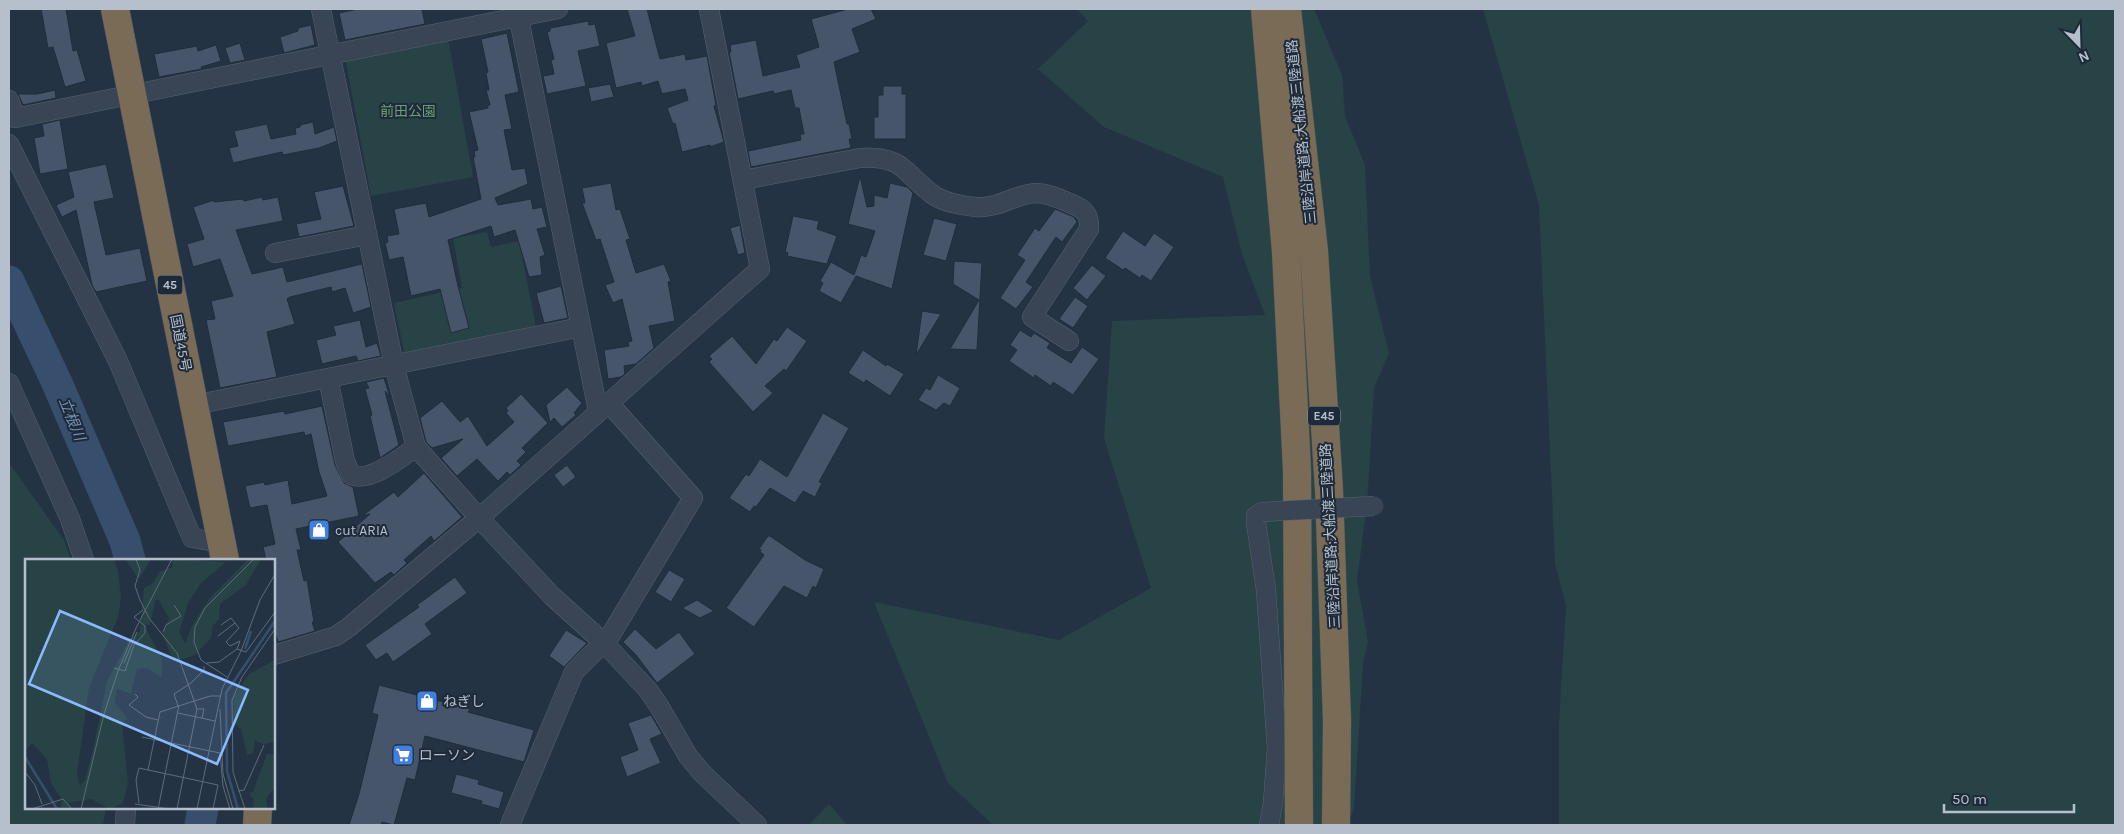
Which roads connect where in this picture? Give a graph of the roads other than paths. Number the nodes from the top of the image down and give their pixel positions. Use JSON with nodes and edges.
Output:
{"nodes":[{"id":1,"x":115,"y":9,"type":"edge"},
{"id":2,"x":321,"y":9,"type":"edge"},
{"id":3,"x":558,"y":9,"type":"edge"},
{"id":4,"x":710,"y":9,"type":"edge"},
{"id":5,"x":1265,"y":9,"type":"edge"},
{"id":6,"x":1287,"y":9,"type":"edge"},
{"id":7,"x":518,"y":13,"type":"edge"},
{"id":8,"x":330,"y":55,"type":"junction"},
{"id":9,"x":132,"y":95,"type":"junction"},
{"id":10,"x":9,"y":100,"type":"edge"},
{"id":11,"x":9,"y":144,"type":"edge"},
{"id":12,"x":743,"y":180,"type":"junction"},
{"id":13,"x":367,"y":235,"type":"junction"},
{"id":14,"x":274,"y":253,"type":"dead end"},
{"id":15,"x":581,"y":328,"type":"junction"},
{"id":16,"x":1068,"y":341,"type":"dead end"},
{"id":17,"x":394,"y":365,"type":"junction"},
{"id":18,"x":328,"y":378,"type":"junction"},
{"id":19,"x":9,"y":383,"type":"edge"},
{"id":20,"x":194,"y":405,"type":"junction"},
{"id":21,"x":603,"y":407,"type":"junction"},
{"id":22,"x":416,"y":446,"type":"junction"},
{"id":23,"x":1374,"y":506,"type":"dead end"},
{"id":24,"x":479,"y":518,"type":"junction"},
{"id":25,"x":223,"y":551,"type":"edge"},
{"id":26,"x":84,"y":559,"type":"edge"},
{"id":27,"x":604,"y":643,"type":"junction"},
{"id":28,"x":275,"y":655,"type":"edge"},
{"id":29,"x":126,"y":809,"type":"edge"},
{"id":30,"x":258,"y":809,"type":"edge"},
{"id":31,"x":125,"y":825,"type":"edge"},
{"id":32,"x":257,"y":825,"type":"edge"},
{"id":33,"x":510,"y":825,"type":"edge"},
{"id":34,"x":757,"y":825,"type":"edge"},
{"id":35,"x":1269,"y":825,"type":"edge"},
{"id":36,"x":1299,"y":825,"type":"edge"},
{"id":37,"x":1336,"y":825,"type":"edge"}],
"edges":[{"from":1,"to":9,"type":"highway","name":"国道45号","number":"45"},
{"from":2,"to":8,"type":"street"},
{"from":3,"to":7,"type":"street"},
{"from":4,"to":12,"type":"street"},
{"from":5,"to":36,"type":"highway","name":"三陸沿岸道路;大船渡三陸道路","number":"E45"},
{"from":6,"to":37,"type":"highway","name":"三陸沿岸道路;大船渡三陸道路","number":"E45"},
{"from":7,"to":8,"type":"street"},
{"from":7,"to":15,"type":"street"},
{"from":8,"to":9,"type":"street"},
{"from":8,"to":13,"type":"street"},
{"from":9,"to":10,"type":"street"},
{"from":9,"to":20,"type":"highway","name":"国道45号","number":"45"},
{"from":11,"to":25,"type":"street"},
{"from":12,"to":16,"type":"street"},
{"from":12,"to":21,"type":"street"},
{"from":13,"to":14,"type":"street"},
{"from":13,"to":17,"type":"street"},
{"from":15,"to":17,"type":"street"},
{"from":15,"to":21,"type":"street"},
{"from":17,"to":18,"type":"street"},
{"from":17,"to":22,"type":"street"},
{"from":18,"to":20,"type":"street"},
{"from":18,"to":22,"type":"street"},
{"from":19,"to":26,"type":"street"},
{"from":20,"to":25,"type":"highway","name":"国道45号","number":"45"},
{"from":21,"to":24,"type":"street"},
{"from":21,"to":27,"type":"street"},
{"from":22,"to":24,"type":"street"},
{"from":23,"to":35,"type":"street","bridge":true},
{"from":24,"to":27,"type":"street"},
{"from":24,"to":28,"type":"street"},
{"from":27,"to":33,"type":"street"},
{"from":27,"to":34,"type":"street"},
{"from":29,"to":31,"type":"street"},
{"from":30,"to":32,"type":"highway"}]}
